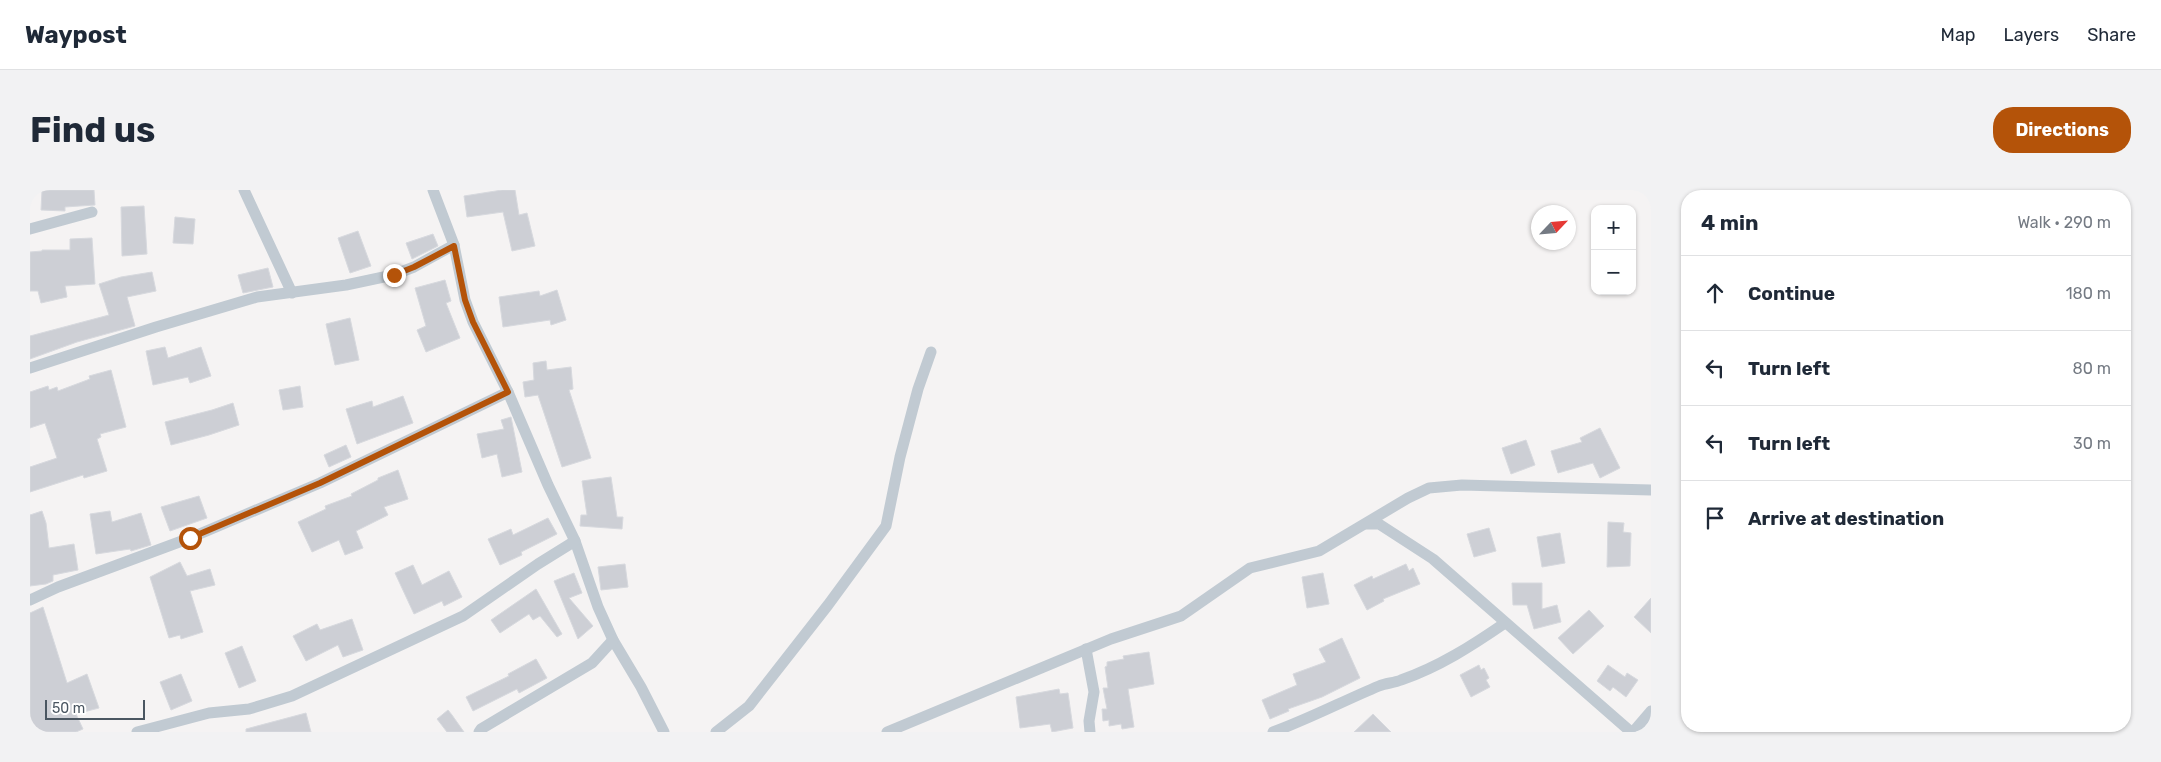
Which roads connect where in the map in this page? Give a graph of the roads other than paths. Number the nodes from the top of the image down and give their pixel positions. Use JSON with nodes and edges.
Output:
{"nodes":[{"id":1,"x":244,"y":190,"type":"edge"},
{"id":2,"x":433,"y":190,"type":"edge"},
{"id":3,"x":92,"y":212,"type":"dead end"},
{"id":4,"x":30,"y":229,"type":"edge"},
{"id":5,"x":454,"y":246,"type":"junction"},
{"id":6,"x":292,"y":293,"type":"junction"},
{"id":7,"x":931,"y":352,"type":"dead end"},
{"id":8,"x":30,"y":368,"type":"edge"},
{"id":9,"x":508,"y":392,"type":"junction"},
{"id":10,"x":1651,"y":490,"type":"edge"},
{"id":11,"x":1367,"y":524,"type":"junction"},
{"id":12,"x":575,"y":541,"type":"junction"},
{"id":13,"x":30,"y":600,"type":"edge"},
{"id":14,"x":1506,"y":622,"type":"junction"},
{"id":15,"x":614,"y":640,"type":"junction"},
{"id":16,"x":1086,"y":649,"type":"junction"},
{"id":17,"x":1651,"y":711,"type":"edge"},
{"id":18,"x":137,"y":732,"type":"edge"},
{"id":19,"x":479,"y":732,"type":"edge"},
{"id":20,"x":664,"y":732,"type":"edge"},
{"id":21,"x":716,"y":732,"type":"edge"},
{"id":22,"x":887,"y":732,"type":"edge"},
{"id":23,"x":1090,"y":732,"type":"edge"},
{"id":24,"x":1273,"y":732,"type":"edge"},
{"id":25,"x":1632,"y":732,"type":"edge"}],
"edges":[{"from":1,"to":6,"type":"street"},
{"from":2,"to":5,"type":"street"},
{"from":3,"to":4,"type":"street"},
{"from":5,"to":6,"type":"street"},
{"from":5,"to":9,"type":"street"},
{"from":6,"to":8,"type":"street"},
{"from":7,"to":21,"type":"street"},
{"from":9,"to":12,"type":"street"},
{"from":9,"to":13,"type":"street"},
{"from":10,"to":11,"type":"street"},
{"from":11,"to":14,"type":"street"},
{"from":11,"to":16,"type":"street"},
{"from":12,"to":15,"type":"street"},
{"from":12,"to":18,"type":"street"},
{"from":14,"to":24,"type":"street"},
{"from":14,"to":25,"type":"street"},
{"from":15,"to":19,"type":"street"},
{"from":15,"to":20,"type":"street"},
{"from":16,"to":22,"type":"street"},
{"from":16,"to":23,"type":"street"},
{"from":17,"to":25,"type":"street"}]}
